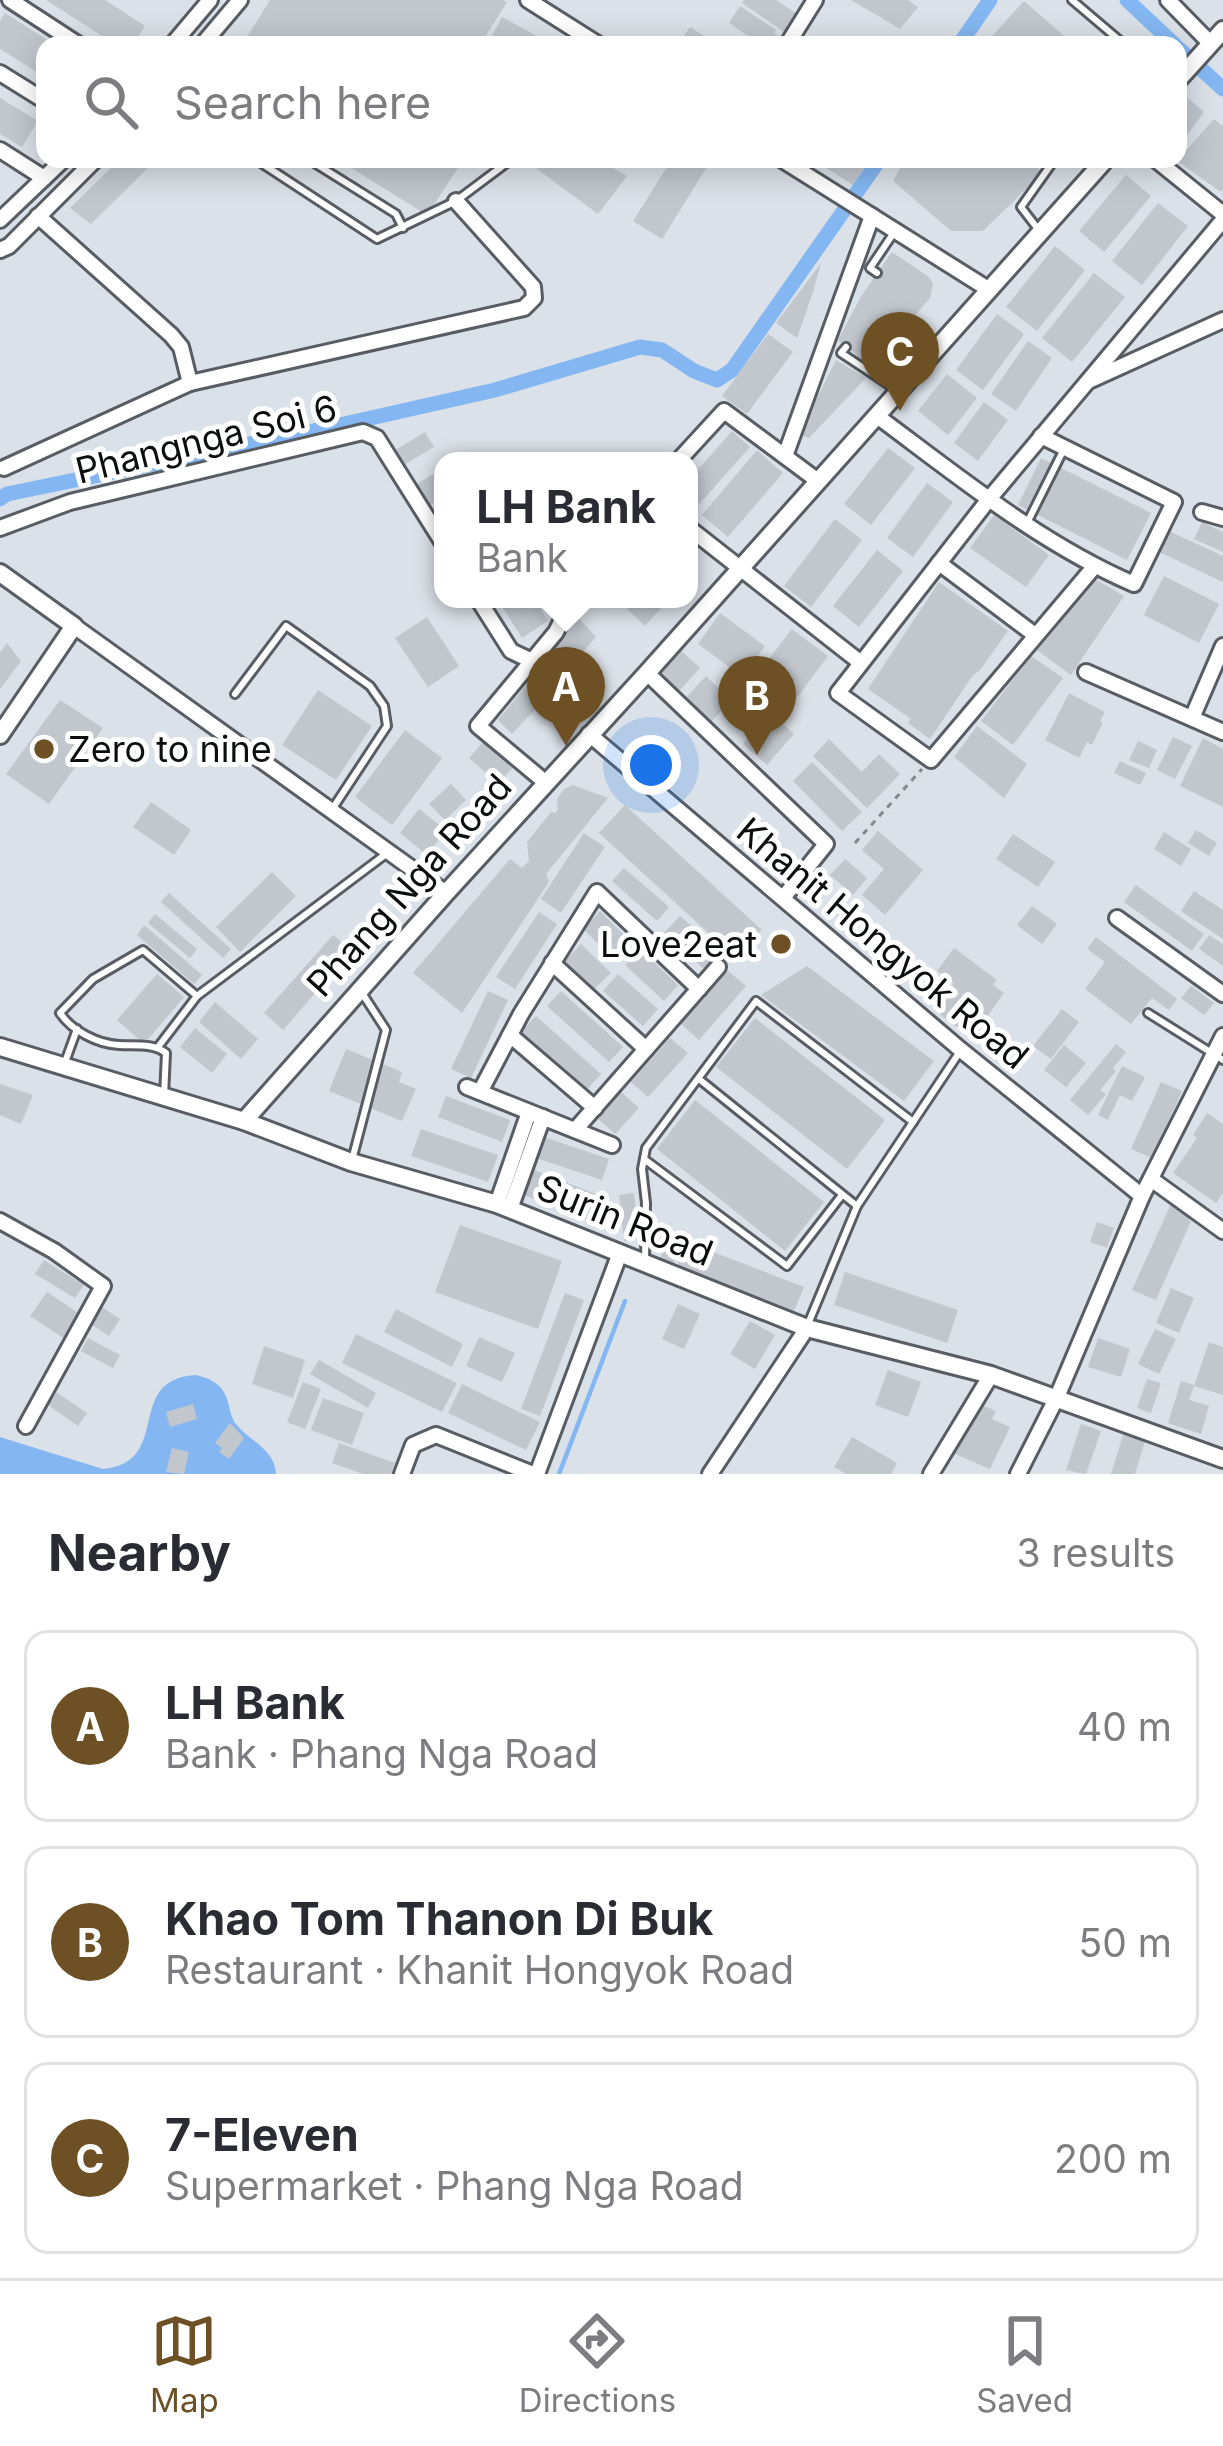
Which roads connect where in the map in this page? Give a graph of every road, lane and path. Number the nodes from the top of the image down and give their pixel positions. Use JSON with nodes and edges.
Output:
{"nodes":[{"id":1,"x":10,"y":0,"type":"edge"},
{"id":2,"x":210,"y":0,"type":"edge"},
{"id":3,"x":240,"y":0,"type":"edge"},
{"id":4,"x":528,"y":0,"type":"edge"},
{"id":5,"x":815,"y":0,"type":"edge"},
{"id":6,"x":1072,"y":0,"type":"edge"},
{"id":7,"x":1168,"y":0,"type":"edge"},
{"id":8,"x":65,"y":36,"type":"edge"},
{"id":9,"x":180,"y":36,"type":"edge"},
{"id":10,"x":210,"y":36,"type":"edge"},
{"id":11,"x":585,"y":36,"type":"edge"},
{"id":12,"x":793,"y":36,"type":"edge"},
{"id":13,"x":1114,"y":36,"type":"edge"},
{"id":14,"x":1215,"y":40,"type":"edge"},
{"id":15,"x":1187,"y":70,"type":"edge"},
{"id":16,"x":0,"y":73,"type":"edge"},
{"id":17,"x":36,"y":95,"type":"edge"},
{"id":18,"x":0,"y":150,"type":"edge"},
{"id":19,"x":55,"y":168,"type":"edge"},
{"id":20,"x":87,"y":168,"type":"edge"},
{"id":21,"x":269,"y":168,"type":"edge"},
{"id":22,"x":322,"y":168,"type":"edge"},
{"id":23,"x":500,"y":168,"type":"edge"},
{"id":24,"x":796,"y":168,"type":"edge"},
{"id":25,"x":1049,"y":168,"type":"edge"},
{"id":26,"x":1098,"y":168,"type":"edge"},
{"id":27,"x":1166,"y":168,"type":"edge"},
{"id":28,"x":44,"y":178,"type":"junction"},
{"id":29,"x":456,"y":201,"type":"junction"},
{"id":30,"x":866,"y":213,"type":"junction"},
{"id":31,"x":38,"y":216,"type":"junction"},
{"id":32,"x":1223,"y":217,"type":"edge"},
{"id":33,"x":0,"y":220,"type":"edge"},
{"id":34,"x":403,"y":228,"type":"junction"},
{"id":35,"x":895,"y":231,"type":"junction"},
{"id":36,"x":1040,"y":232,"type":"junction"},
{"id":37,"x":0,"y":250,"type":"edge"},
{"id":38,"x":877,"y":273,"type":"dead end"},
{"id":39,"x":988,"y":289,"type":"junction"},
{"id":40,"x":1223,"y":320,"type":"edge"},
{"id":41,"x":846,"y":347,"type":"dead end"},
{"id":42,"x":190,"y":383,"type":"junction"},
{"id":43,"x":1083,"y":384,"type":"junction"},
{"id":44,"x":898,"y":392,"type":"junction"},
{"id":45,"x":878,"y":416,"type":"junction"},
{"id":46,"x":1041,"y":436,"type":"junction"},
{"id":47,"x":1065,"y":448,"type":"junction"},
{"id":48,"x":686,"y":452,"type":"edge"},
{"id":49,"x":785,"y":456,"type":"junction"},
{"id":50,"x":4,"y":468,"type":"dead end"},
{"id":51,"x":818,"y":481,"type":"junction"},
{"id":52,"x":989,"y":499,"type":"junction"},
{"id":53,"x":1202,"y":512,"type":"dead end"},
{"id":54,"x":1223,"y":518,"type":"edge"},
{"id":55,"x":1027,"y":523,"type":"junction"},
{"id":56,"x":0,"y":528,"type":"edge"},
{"id":57,"x":434,"y":529,"type":"edge"},
{"id":58,"x":698,"y":535,"type":"edge"},
{"id":59,"x":939,"y":562,"type":"junction"},
{"id":60,"x":1094,"y":567,"type":"junction"},
{"id":61,"x":739,"y":568,"type":"junction"},
{"id":62,"x":0,"y":573,"type":"edge"},
{"id":63,"x":484,"y":608,"type":"edge"},
{"id":64,"x":568,"y":608,"type":"edge"},
{"id":65,"x":74,"y":626,"type":"junction"},
{"id":66,"x":1035,"y":635,"type":"junction"},
{"id":67,"x":1223,"y":646,"type":"edge"},
{"id":68,"x":532,"y":661,"type":"junction"},
{"id":69,"x":861,"y":663,"type":"junction"},
{"id":70,"x":1086,"y":672,"type":"dead end"},
{"id":71,"x":647,"y":673,"type":"junction"},
{"id":72,"x":235,"y":694,"type":"dead end"},
{"id":73,"x":1192,"y":718,"type":"junction"},
{"id":74,"x":1223,"y":732,"type":"edge"},
{"id":75,"x":589,"y":734,"type":"junction"},
{"id":76,"x":0,"y":735,"type":"edge"},
{"id":77,"x":931,"y":760,"type":"junction"},
{"id":78,"x":545,"y":782,"type":"junction"},
{"id":79,"x":331,"y":811,"type":"junction"},
{"id":80,"x":855,"y":843,"type":"dead end"},
{"id":81,"x":388,"y":852,"type":"junction"},
{"id":82,"x":446,"y":892,"type":"junction"},
{"id":83,"x":783,"y":898,"type":"junction"},
{"id":84,"x":1117,"y":919,"type":"dead end"},
{"id":85,"x":552,"y":963,"type":"junction"},
{"id":86,"x":718,"y":967,"type":"dead end"},
{"id":87,"x":698,"y":989,"type":"junction"},
{"id":88,"x":360,"y":990,"type":"junction"},
{"id":89,"x":1223,"y":994,"type":"edge"},
{"id":90,"x":197,"y":996,"type":"junction"},
{"id":91,"x":1148,"y":1013,"type":"dead end"},
{"id":92,"x":77,"y":1029,"type":"junction"},
{"id":93,"x":510,"y":1035,"type":"junction"},
{"id":94,"x":1223,"y":1036,"type":"edge"},
{"id":95,"x":0,"y":1047,"type":"edge"},
{"id":96,"x":158,"y":1047,"type":"junction"},
{"id":97,"x":646,"y":1049,"type":"junction"},
{"id":98,"x":961,"y":1050,"type":"junction"},
{"id":99,"x":1219,"y":1057,"type":"edge"},
{"id":100,"x":64,"y":1066,"type":"junction"},
{"id":101,"x":699,"y":1079,"type":"junction"},
{"id":102,"x":164,"y":1096,"type":"junction"},
{"id":103,"x":595,"y":1108,"type":"junction"},
{"id":104,"x":536,"y":1114,"type":"junction"},
{"id":105,"x":244,"y":1121,"type":"junction"},
{"id":106,"x":913,"y":1122,"type":"junction"},
{"id":107,"x":575,"y":1130,"type":"junction"},
{"id":108,"x":612,"y":1144,"type":"dead end"},
{"id":109,"x":644,"y":1159,"type":"junction"},
{"id":110,"x":351,"y":1162,"type":"junction"},
{"id":111,"x":1151,"y":1179,"type":"junction"},
{"id":112,"x":842,"y":1195,"type":"junction"},
{"id":113,"x":1142,"y":1196,"type":"junction"},
{"id":114,"x":504,"y":1206,"type":"junction"},
{"id":115,"x":857,"y":1206,"type":"junction"},
{"id":116,"x":0,"y":1221,"type":"edge"},
{"id":117,"x":1223,"y":1231,"type":"edge"},
{"id":118,"x":620,"y":1253,"type":"junction"},
{"id":119,"x":645,"y":1264,"type":"junction"},
{"id":120,"x":807,"y":1328,"type":"junction"},
{"id":121,"x":991,"y":1375,"type":"junction"},
{"id":122,"x":1057,"y":1396,"type":"junction"},
{"id":123,"x":26,"y":1426,"type":"dead end"},
{"id":124,"x":1223,"y":1459,"type":"edge"},
{"id":125,"x":402,"y":1474,"type":"edge"},
{"id":126,"x":535,"y":1474,"type":"edge"},
{"id":127,"x":710,"y":1474,"type":"edge"},
{"id":128,"x":932,"y":1474,"type":"edge"},
{"id":129,"x":1018,"y":1474,"type":"edge"}],
"edges":[{"from":1,"to":8,"type":"street"},
{"from":2,"to":9,"type":"street"},
{"from":3,"to":10,"type":"street"},
{"from":4,"to":11,"type":"street"},
{"from":5,"to":12,"type":"street"},
{"from":6,"to":13,"type":"lane"},
{"from":7,"to":14,"type":"street"},
{"from":14,"to":15,"type":"street"},
{"from":16,"to":17,"type":"street"},
{"from":18,"to":28,"type":"street"},
{"from":19,"to":28,"type":"street"},
{"from":20,"to":31,"type":"street"},
{"from":21,"to":34,"type":"lane"},
{"from":22,"to":34,"type":"lane"},
{"from":23,"to":29,"type":"lane"},
{"from":24,"to":30,"type":"street"},
{"from":25,"to":36,"type":"lane"},
{"from":26,"to":36,"type":"street","name":"Phang Nga Road"},
{"from":27,"to":32,"type":"street"},
{"from":28,"to":33,"type":"street"},
{"from":29,"to":34,"type":"lane"},
{"from":29,"to":42,"type":"street"},
{"from":30,"to":35,"type":"street"},
{"from":30,"to":49,"type":"street"},
{"from":31,"to":37,"type":"street"},
{"from":31,"to":42,"type":"street"},
{"from":32,"to":43,"type":"street"},
{"from":35,"to":38,"type":"lane"},
{"from":35,"to":39,"type":"street"},
{"from":36,"to":39,"type":"street","name":"Phang Nga Road"},
{"from":39,"to":44,"type":"street","name":"Phang Nga Road"},
{"from":40,"to":43,"type":"street"},
{"from":41,"to":44,"type":"lane"},
{"from":42,"to":50,"type":"street"},
{"from":43,"to":46,"type":"street"},
{"from":44,"to":45,"type":"street","name":"Phang Nga Road"},
{"from":45,"to":51,"type":"street","name":"Phang Nga Road"},
{"from":45,"to":52,"type":"street"},
{"from":46,"to":47,"type":"street"},
{"from":46,"to":52,"type":"street"},
{"from":47,"to":55,"type":"lane"},
{"from":47,"to":60,"type":"street"},
{"from":48,"to":49,"type":"street"},
{"from":49,"to":51,"type":"street"},
{"from":51,"to":61,"type":"street","name":"Phang Nga Road"},
{"from":52,"to":55,"type":"street"},
{"from":52,"to":59,"type":"street"},
{"from":53,"to":54,"type":"street"},
{"from":55,"to":60,"type":"street"},
{"from":56,"to":57,"type":"street","name":"Phangnga Soi 6"},
{"from":58,"to":61,"type":"street"},
{"from":59,"to":66,"type":"street"},
{"from":59,"to":69,"type":"street"},
{"from":60,"to":66,"type":"street"},
{"from":61,"to":69,"type":"street"},
{"from":61,"to":71,"type":"street","name":"Phang Nga Road"},
{"from":62,"to":65,"type":"street"},
{"from":63,"to":68,"type":"street"},
{"from":64,"to":68,"type":"street"},
{"from":65,"to":76,"type":"street"},
{"from":65,"to":79,"type":"street"},
{"from":66,"to":77,"type":"street"},
{"from":67,"to":73,"type":"street"},
{"from":68,"to":78,"type":"street"},
{"from":69,"to":77,"type":"street"},
{"from":70,"to":73,"type":"street"},
{"from":71,"to":75,"type":"street","name":"Phang Nga Road"},
{"from":71,"to":83,"type":"street"},
{"from":72,"to":79,"type":"lane"},
{"from":73,"to":74,"type":"street"},
{"from":75,"to":78,"type":"street","name":"Phang Nga Road"},
{"from":75,"to":83,"type":"street","name":"Khanit Hongyok Road"},
{"from":77,"to":80,"type":"path"},
{"from":78,"to":82,"type":"street","name":"Phang Nga Road"},
{"from":79,"to":81,"type":"street"},
{"from":81,"to":82,"type":"street"},
{"from":81,"to":90,"type":"lane"},
{"from":82,"to":88,"type":"street","name":"Phang Nga Road"},
{"from":83,"to":98,"type":"street","name":"Khanit Hongyok Road"},
{"from":84,"to":89,"type":"street"},
{"from":85,"to":87,"type":"street"},
{"from":85,"to":93,"type":"street"},
{"from":85,"to":97,"type":"street"},
{"from":86,"to":87,"type":"street"},
{"from":87,"to":97,"type":"street"},
{"from":88,"to":105,"type":"street","name":"Phang Nga Road"},
{"from":88,"to":110,"type":"lane"},
{"from":90,"to":92,"type":"lane"},
{"from":90,"to":96,"type":"lane"},
{"from":91,"to":99,"type":"lane"},
{"from":92,"to":96,"type":"lane"},
{"from":92,"to":100,"type":"lane"},
{"from":93,"to":103,"type":"street"},
{"from":93,"to":104,"type":"street"},
{"from":94,"to":99,"type":"street"},
{"from":95,"to":100,"type":"street","name":"Surin Road"},
{"from":96,"to":102,"type":"lane"},
{"from":97,"to":103,"type":"street"},
{"from":98,"to":106,"type":"lane"},
{"from":98,"to":113,"type":"street","name":"Khanit Hongyok Road"},
{"from":99,"to":111,"type":"street"},
{"from":100,"to":102,"type":"street","name":"Surin Road"},
{"from":101,"to":106,"type":"lane"},
{"from":101,"to":109,"type":"lane"},
{"from":101,"to":112,"type":"lane"},
{"from":102,"to":105,"type":"street","name":"Surin Road"},
{"from":103,"to":107,"type":"street"},
{"from":104,"to":107,"type":"street"},
{"from":104,"to":114,"type":"street"},
{"from":105,"to":110,"type":"street","name":"Surin Road"},
{"from":106,"to":115,"type":"lane"},
{"from":107,"to":108,"type":"street"},
{"from":109,"to":112,"type":"lane"},
{"from":109,"to":119,"type":"lane"},
{"from":110,"to":114,"type":"street","name":"Surin Road"},
{"from":111,"to":113,"type":"street"},
{"from":111,"to":117,"type":"street"},
{"from":112,"to":115,"type":"lane"},
{"from":113,"to":122,"type":"street"},
{"from":114,"to":118,"type":"street","name":"Surin Road"},
{"from":115,"to":120,"type":"lane"},
{"from":116,"to":123,"type":"street"},
{"from":118,"to":119,"type":"street","name":"Surin Road"},
{"from":118,"to":126,"type":"street"},
{"from":119,"to":120,"type":"street","name":"Surin Road"},
{"from":120,"to":121,"type":"street","name":"Surin Road"},
{"from":120,"to":127,"type":"street"},
{"from":121,"to":122,"type":"street","name":"Surin Road"},
{"from":121,"to":128,"type":"street"},
{"from":122,"to":124,"type":"street","name":"Surin Road"},
{"from":122,"to":129,"type":"street"},
{"from":125,"to":126,"type":"street"}]}
